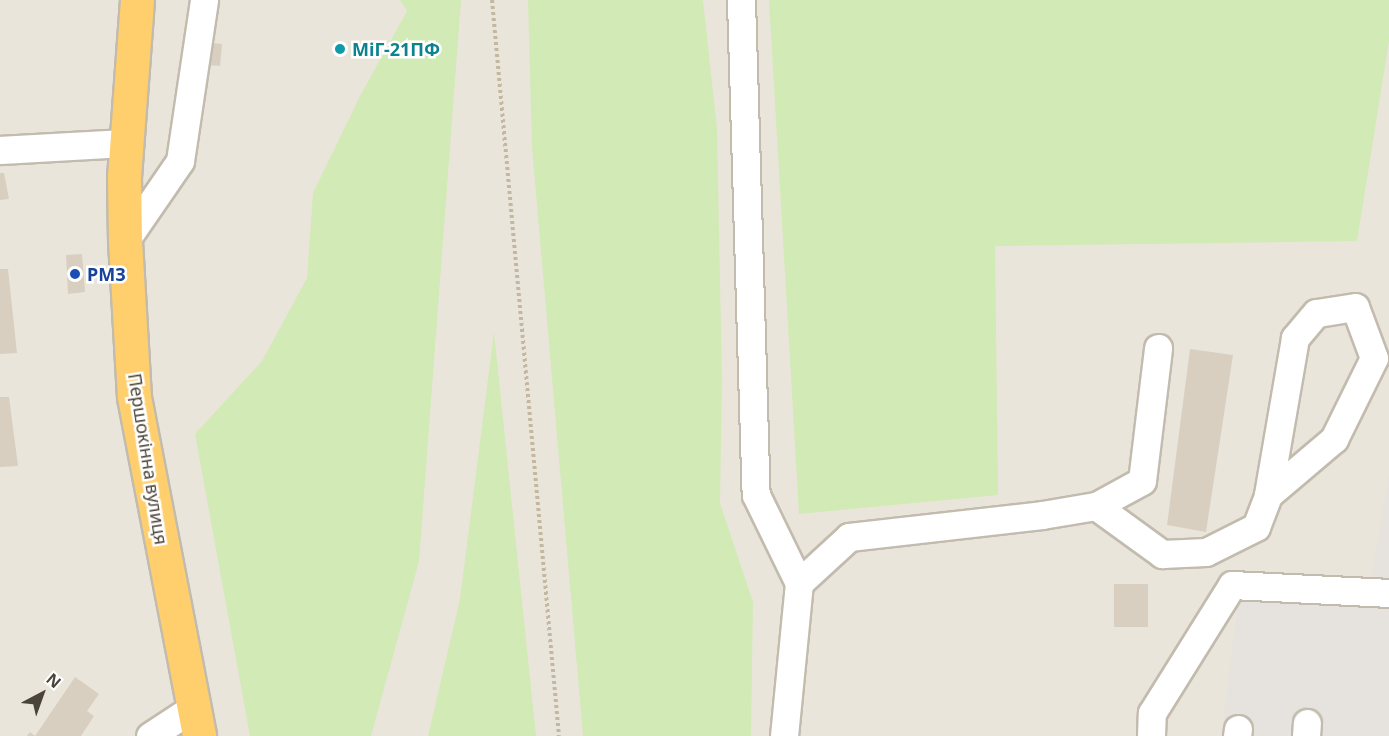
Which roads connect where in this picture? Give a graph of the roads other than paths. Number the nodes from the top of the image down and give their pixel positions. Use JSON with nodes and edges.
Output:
{"nodes":[{"id":1,"x":137,"y":0,"type":"edge"},
{"id":2,"x":204,"y":0,"type":"edge"},
{"id":3,"x":741,"y":0,"type":"edge"},
{"id":4,"x":125,"y":143,"type":"junction"},
{"id":5,"x":0,"y":150,"type":"edge"},
{"id":6,"x":125,"y":241,"type":"junction"},
{"id":7,"x":1158,"y":348,"type":"dead end"},
{"id":8,"x":1268,"y":495,"type":"junction"},
{"id":9,"x":1096,"y":506,"type":"junction"},
{"id":10,"x":799,"y":583,"type":"junction"},
{"id":11,"x":1389,"y":593,"type":"edge"},
{"id":12,"x":196,"y":722,"type":"edge"},
{"id":13,"x":150,"y":736,"type":"edge"},
{"id":14,"x":784,"y":736,"type":"edge"},
{"id":15,"x":1151,"y":736,"type":"edge"}],
"edges":[{"from":1,"to":4,"type":"highway","name":"Першокінна вулиця"},
{"from":2,"to":6,"type":"lane"},
{"from":3,"to":10,"type":"lane"},
{"from":4,"to":5,"type":"lane"},
{"from":4,"to":6,"type":"highway","name":"Першокінна вулиця"},
{"from":6,"to":12,"type":"highway","name":"Першокінна вулиця"},
{"from":7,"to":9,"type":"lane"},
{"from":8,"to":8,"type":"lane"},
{"from":8,"to":9,"type":"lane"},
{"from":9,"to":10,"type":"lane"},
{"from":10,"to":14,"type":"lane"},
{"from":11,"to":15,"type":"lane"},
{"from":12,"to":13,"type":"lane"}]}
